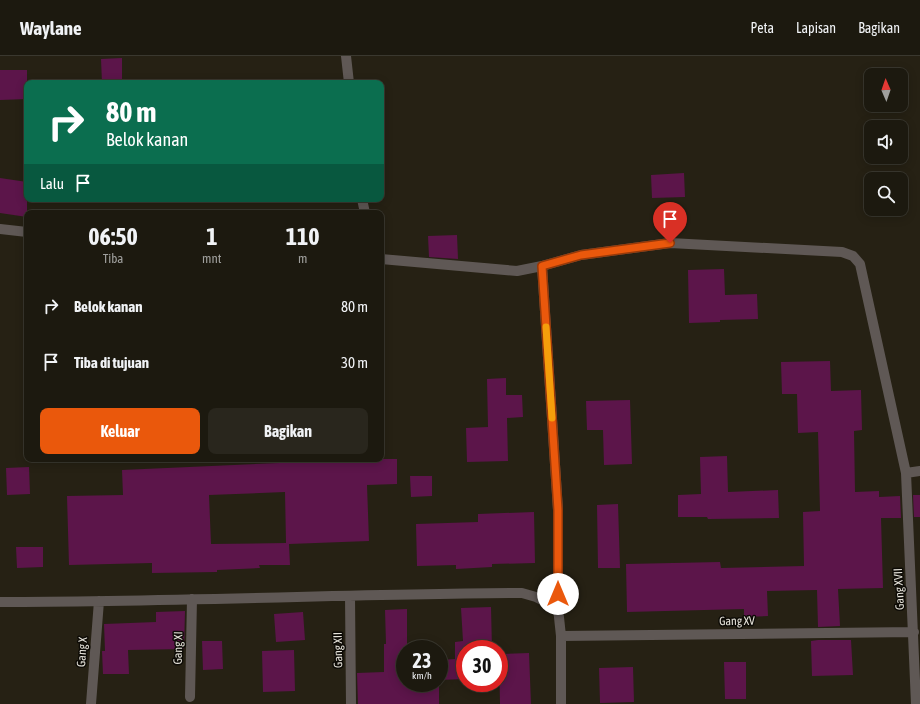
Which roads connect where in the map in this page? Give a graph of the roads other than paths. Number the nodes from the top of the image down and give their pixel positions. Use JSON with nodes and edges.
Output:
{"nodes":[{"id":1,"x":346,"y":56,"type":"edge"},
{"id":2,"x":349,"y":80,"type":"edge"},
{"id":3,"x":0,"y":229,"type":"edge"},
{"id":4,"x":24,"y":232,"type":"edge"},
{"id":5,"x":384,"y":259,"type":"edge"},
{"id":6,"x":542,"y":266,"type":"junction"},
{"id":7,"x":920,"y":471,"type":"edge"},
{"id":8,"x":906,"y":473,"type":"junction"},
{"id":9,"x":350,"y":596,"type":"junction"},
{"id":10,"x":192,"y":599,"type":"junction"},
{"id":11,"x":99,"y":601,"type":"junction"},
{"id":12,"x":0,"y":602,"type":"edge"},
{"id":13,"x":558,"y":608,"type":"junction"},
{"id":14,"x":914,"y":632,"type":"junction"},
{"id":15,"x":561,"y":636,"type":"junction"},
{"id":16,"x":190,"y":697,"type":"dead end"},
{"id":17,"x":92,"y":704,"type":"edge"},
{"id":18,"x":351,"y":704,"type":"edge"},
{"id":19,"x":561,"y":704,"type":"edge"},
{"id":20,"x":916,"y":704,"type":"edge"}],
"edges":[{"from":1,"to":2,"type":"street"},
{"from":3,"to":4,"type":"street"},
{"from":5,"to":6,"type":"street","name":"Gang XVII"},
{"from":6,"to":8,"type":"street","name":"Gang XVII"},
{"from":6,"to":13,"type":"street"},
{"from":7,"to":8,"type":"street"},
{"from":8,"to":14,"type":"street","name":"Gang XVII"},
{"from":9,"to":10,"type":"street"},
{"from":9,"to":13,"type":"street"},
{"from":9,"to":18,"type":"street","name":"Gang XII"},
{"from":10,"to":11,"type":"street"},
{"from":10,"to":16,"type":"street","name":"Gang XI"},
{"from":11,"to":12,"type":"street"},
{"from":11,"to":17,"type":"street","name":"Gang X"},
{"from":13,"to":15,"type":"street"},
{"from":14,"to":15,"type":"street","name":"Gang XV"},
{"from":14,"to":20,"type":"street","name":"Gang XVII"},
{"from":15,"to":19,"type":"street"}]}
